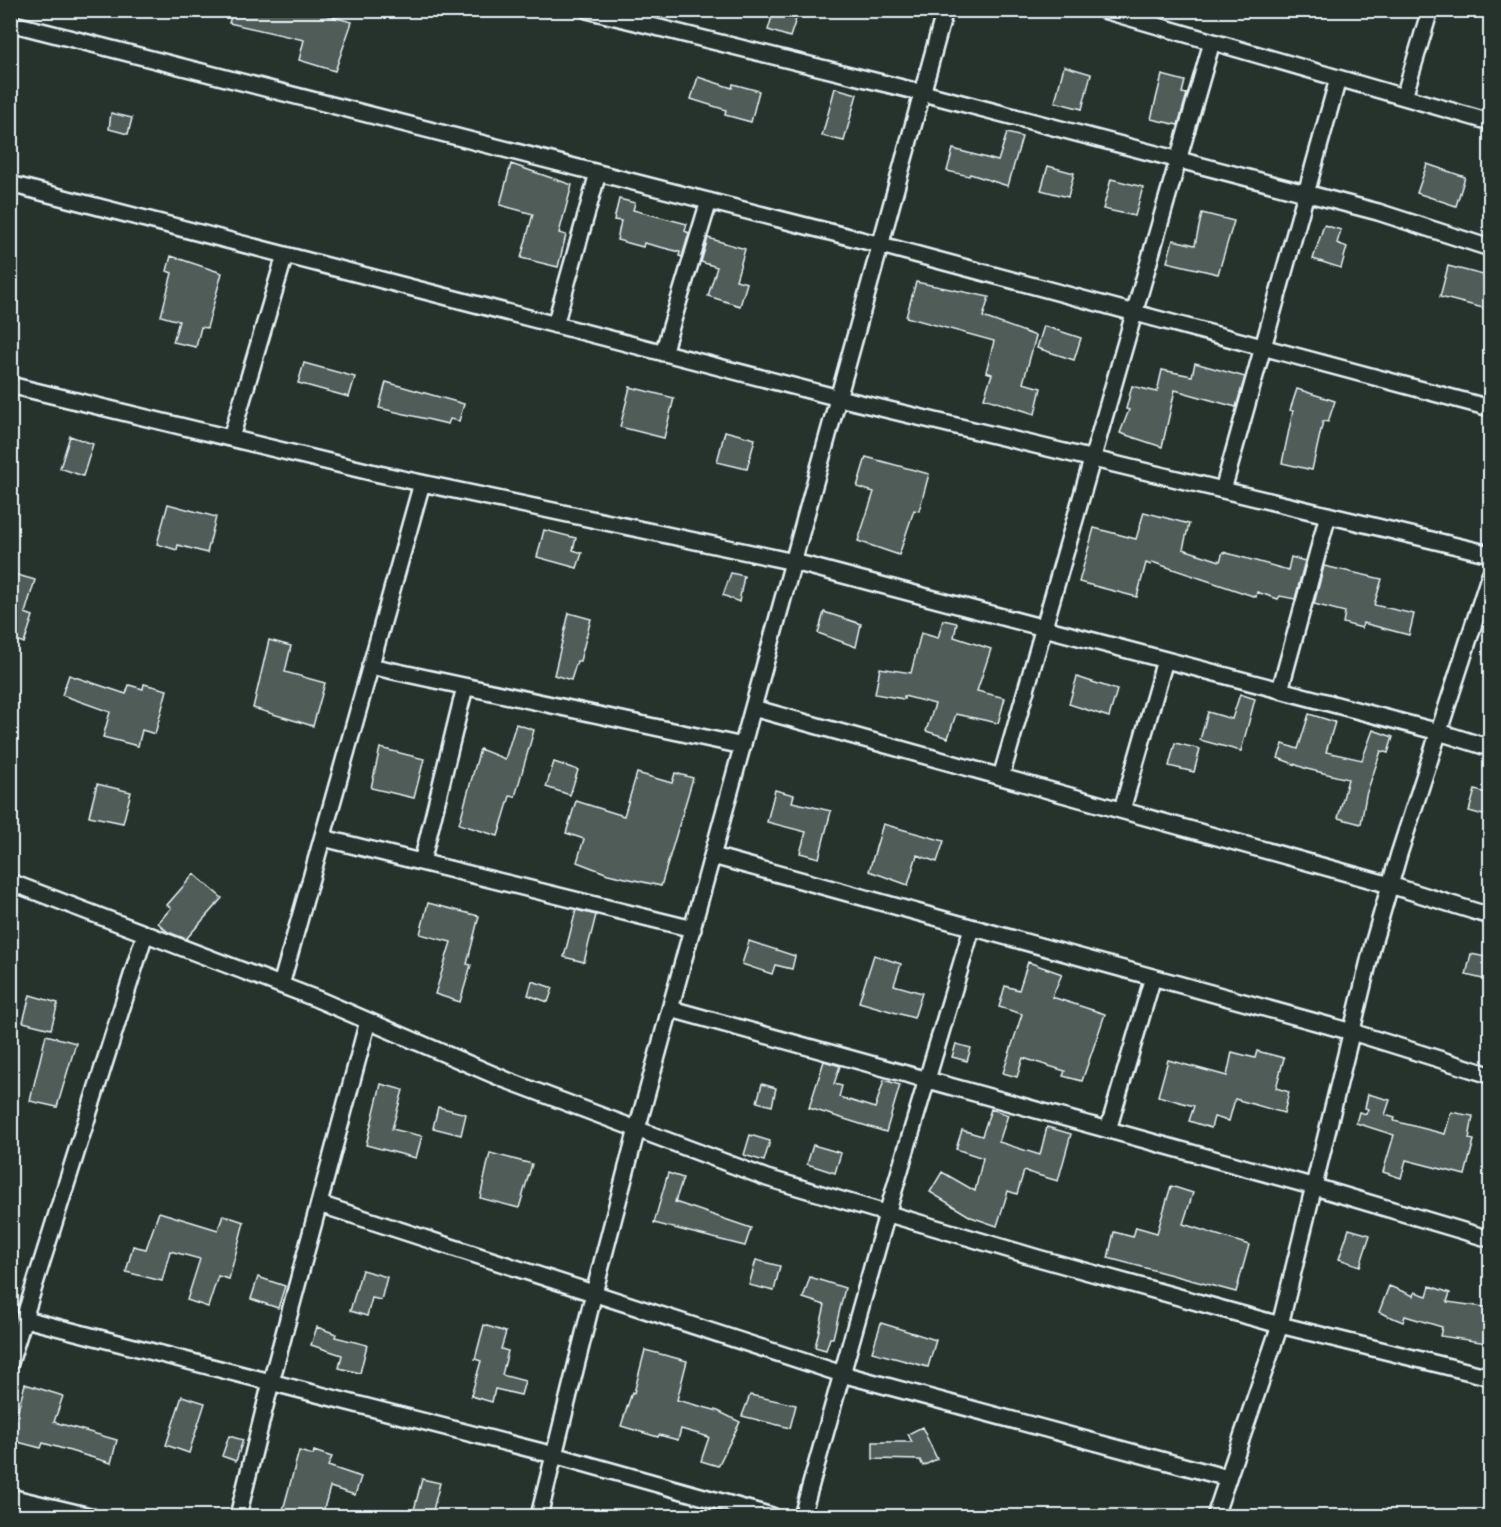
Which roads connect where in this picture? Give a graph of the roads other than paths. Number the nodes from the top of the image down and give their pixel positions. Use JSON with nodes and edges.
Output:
{"nodes":[{"id":1,"x":587,"y":10,"type":"edge"},
{"id":2,"x":945,"y":10,"type":"edge"},
{"id":3,"x":1103,"y":10,"type":"edge"},
{"id":4,"x":1430,"y":10,"type":"edge"},
{"id":5,"x":642,"y":17,"type":"edge"},
{"id":6,"x":10,"y":22,"type":"edge"},
{"id":7,"x":1212,"y":42,"type":"junction"},
{"id":8,"x":1338,"y":78,"type":"junction"},
{"id":9,"x":923,"y":93,"type":"junction"},
{"id":10,"x":1404,"y":98,"type":"junction"},
{"id":11,"x":1491,"y":122,"type":"edge"},
{"id":12,"x":1179,"y":160,"type":"junction"},
{"id":13,"x":598,"y":173,"type":"junction"},
{"id":14,"x":10,"y":183,"type":"edge"},
{"id":15,"x":1307,"y":194,"type":"junction"},
{"id":16,"x":709,"y":201,"type":"junction"},
{"id":17,"x":881,"y":245,"type":"junction"},
{"id":18,"x":1491,"y":248,"type":"edge"},
{"id":19,"x":285,"y":255,"type":"junction"},
{"id":20,"x":1136,"y":313,"type":"junction"},
{"id":21,"x":555,"y":325,"type":"junction"},
{"id":22,"x":1264,"y":348,"type":"junction"},
{"id":23,"x":663,"y":353,"type":"junction"},
{"id":24,"x":10,"y":385,"type":"edge"},
{"id":25,"x":839,"y":398,"type":"junction"},
{"id":26,"x":1491,"y":408,"type":"edge"},
{"id":27,"x":231,"y":438,"type":"junction"},
{"id":28,"x":1091,"y":459,"type":"junction"},
{"id":29,"x":422,"y":483,"type":"junction"},
{"id":30,"x":1223,"y":490,"type":"junction"},
{"id":31,"x":1328,"y":515,"type":"junction"},
{"id":32,"x":1491,"y":554,"type":"edge"},
{"id":33,"x":794,"y":562,"type":"junction"},
{"id":34,"x":1491,"y":574,"type":"edge"},
{"id":35,"x":1044,"y":628,"type":"junction"},
{"id":36,"x":1165,"y":660,"type":"junction"},
{"id":37,"x":370,"y":666,"type":"junction"},
{"id":38,"x":465,"y":687,"type":"junction"},
{"id":39,"x":1280,"y":690,"type":"junction"},
{"id":40,"x":753,"y":708,"type":"junction"},
{"id":41,"x":1439,"y":732,"type":"junction"},
{"id":42,"x":743,"y":746,"type":"junction"},
{"id":43,"x":1491,"y":748,"type":"edge"},
{"id":44,"x":1001,"y":777,"type":"junction"},
{"id":45,"x":1122,"y":810,"type":"junction"},
{"id":46,"x":322,"y":838,"type":"junction"},
{"id":47,"x":713,"y":856,"type":"junction"},
{"id":48,"x":422,"y":862,"type":"junction"},
{"id":49,"x":10,"y":882,"type":"edge"},
{"id":50,"x":1390,"y":885,"type":"junction"},
{"id":51,"x":1491,"y":916,"type":"edge"},
{"id":52,"x":972,"y":928,"type":"junction"},
{"id":53,"x":693,"y":929,"type":"junction"},
{"id":54,"x":145,"y":934,"type":"junction"},
{"id":55,"x":1153,"y":977,"type":"junction"},
{"id":56,"x":281,"y":985,"type":"junction"},
{"id":57,"x":671,"y":1008,"type":"junction"},
{"id":58,"x":368,"y":1021,"type":"junction"},
{"id":59,"x":1352,"y":1032,"type":"junction"},
{"id":60,"x":1491,"y":1075,"type":"edge"},
{"id":61,"x":927,"y":1080,"type":"junction"},
{"id":62,"x":638,"y":1130,"type":"junction"},
{"id":63,"x":1108,"y":1130,"type":"junction"},
{"id":64,"x":1315,"y":1187,"type":"junction"},
{"id":65,"x":319,"y":1203,"type":"junction"},
{"id":66,"x":887,"y":1214,"type":"junction"},
{"id":67,"x":1491,"y":1239,"type":"edge"},
{"id":68,"x":594,"y":1293,"type":"junction"},
{"id":69,"x":25,"y":1318,"type":"junction"},
{"id":70,"x":1280,"y":1324,"type":"junction"},
{"id":71,"x":10,"y":1363,"type":"edge"},
{"id":72,"x":842,"y":1374,"type":"junction"},
{"id":73,"x":1491,"y":1377,"type":"edge"},
{"id":74,"x":271,"y":1382,"type":"junction"},
{"id":75,"x":554,"y":1455,"type":"junction"},
{"id":76,"x":1228,"y":1478,"type":"junction"},
{"id":77,"x":10,"y":1497,"type":"edge"},
{"id":78,"x":90,"y":1516,"type":"edge"},
{"id":79,"x":238,"y":1516,"type":"edge"},
{"id":80,"x":539,"y":1516,"type":"edge"},
{"id":81,"x":772,"y":1516,"type":"edge"},
{"id":82,"x":802,"y":1516,"type":"edge"},
{"id":83,"x":1215,"y":1516,"type":"edge"}],
"edges":[{"from":1,"to":5,"type":"street"},
{"from":2,"to":9,"type":"street"},
{"from":3,"to":7,"type":"street"},
{"from":4,"to":10,"type":"street"},
{"from":5,"to":9,"type":"street"},
{"from":6,"to":13,"type":"street"},
{"from":7,"to":8,"type":"street"},
{"from":7,"to":12,"type":"street"},
{"from":8,"to":10,"type":"street"},
{"from":8,"to":15,"type":"street"},
{"from":9,"to":12,"type":"street"},
{"from":9,"to":17,"type":"street"},
{"from":10,"to":11,"type":"street"},
{"from":12,"to":15,"type":"street"},
{"from":12,"to":20,"type":"street"},
{"from":13,"to":16,"type":"street"},
{"from":13,"to":21,"type":"street"},
{"from":14,"to":19,"type":"street"},
{"from":15,"to":18,"type":"street"},
{"from":15,"to":22,"type":"street"},
{"from":16,"to":17,"type":"street"},
{"from":16,"to":23,"type":"street"},
{"from":17,"to":20,"type":"street"},
{"from":17,"to":25,"type":"street"},
{"from":19,"to":21,"type":"street"},
{"from":19,"to":27,"type":"street"},
{"from":20,"to":22,"type":"street"},
{"from":20,"to":28,"type":"street"},
{"from":21,"to":23,"type":"street"},
{"from":22,"to":26,"type":"street"},
{"from":22,"to":30,"type":"street"},
{"from":23,"to":25,"type":"street"},
{"from":24,"to":27,"type":"street"},
{"from":25,"to":28,"type":"street"},
{"from":25,"to":33,"type":"street"},
{"from":27,"to":29,"type":"street"},
{"from":28,"to":30,"type":"street"},
{"from":28,"to":35,"type":"street"},
{"from":29,"to":33,"type":"street"},
{"from":29,"to":37,"type":"street"},
{"from":30,"to":31,"type":"street"},
{"from":31,"to":32,"type":"street"},
{"from":31,"to":39,"type":"street"},
{"from":33,"to":35,"type":"street"},
{"from":33,"to":40,"type":"street"},
{"from":34,"to":41,"type":"street"},
{"from":35,"to":36,"type":"street"},
{"from":35,"to":44,"type":"street"},
{"from":36,"to":39,"type":"street"},
{"from":36,"to":45,"type":"street"},
{"from":37,"to":38,"type":"street"},
{"from":37,"to":46,"type":"street"},
{"from":38,"to":42,"type":"street"},
{"from":38,"to":48,"type":"street"},
{"from":39,"to":41,"type":"street"},
{"from":40,"to":42,"type":"street"},
{"from":40,"to":44,"type":"street"},
{"from":41,"to":43,"type":"street"},
{"from":41,"to":50,"type":"street"},
{"from":42,"to":47,"type":"street"},
{"from":44,"to":45,"type":"street"},
{"from":45,"to":50,"type":"street"},
{"from":46,"to":48,"type":"street"},
{"from":46,"to":56,"type":"street"},
{"from":47,"to":52,"type":"street"},
{"from":47,"to":53,"type":"street"},
{"from":48,"to":53,"type":"street"},
{"from":49,"to":54,"type":"street"},
{"from":50,"to":51,"type":"street"},
{"from":50,"to":59,"type":"street"},
{"from":52,"to":55,"type":"street"},
{"from":52,"to":61,"type":"street"},
{"from":53,"to":57,"type":"street"},
{"from":54,"to":56,"type":"street"},
{"from":54,"to":69,"type":"street"},
{"from":55,"to":59,"type":"street"},
{"from":55,"to":63,"type":"street"},
{"from":56,"to":58,"type":"street"},
{"from":57,"to":61,"type":"street"},
{"from":57,"to":62,"type":"street"},
{"from":58,"to":62,"type":"street"},
{"from":58,"to":65,"type":"street"},
{"from":59,"to":60,"type":"street"},
{"from":59,"to":64,"type":"street"},
{"from":61,"to":63,"type":"street"},
{"from":61,"to":66,"type":"street"},
{"from":62,"to":66,"type":"street"},
{"from":62,"to":68,"type":"street"},
{"from":63,"to":64,"type":"street"},
{"from":64,"to":67,"type":"street"},
{"from":64,"to":70,"type":"street"},
{"from":65,"to":68,"type":"street"},
{"from":65,"to":74,"type":"street"},
{"from":66,"to":70,"type":"street"},
{"from":66,"to":72,"type":"street"},
{"from":68,"to":72,"type":"street"},
{"from":68,"to":75,"type":"street"},
{"from":69,"to":71,"type":"street"},
{"from":69,"to":74,"type":"street"},
{"from":70,"to":73,"type":"street"},
{"from":70,"to":76,"type":"street"},
{"from":72,"to":76,"type":"street"},
{"from":72,"to":82,"type":"street"},
{"from":74,"to":75,"type":"street"},
{"from":74,"to":79,"type":"street"},
{"from":75,"to":80,"type":"street"},
{"from":75,"to":81,"type":"street"},
{"from":76,"to":83,"type":"street"},
{"from":77,"to":78,"type":"street"}]}
